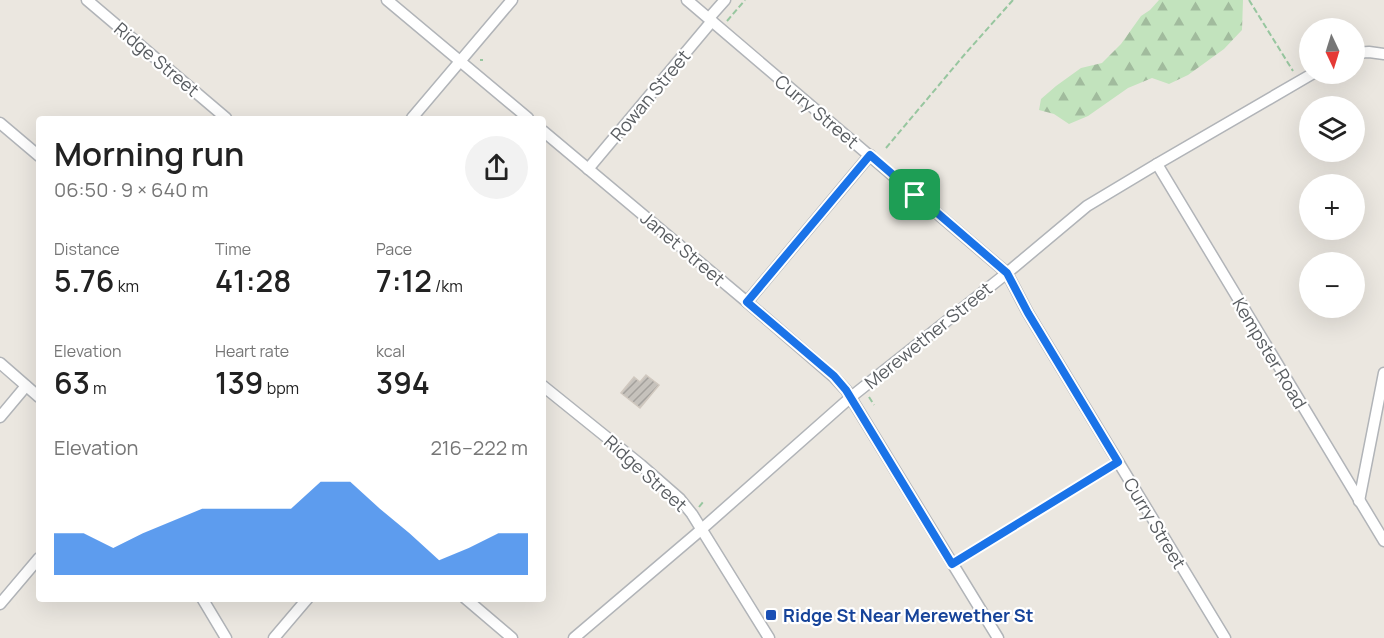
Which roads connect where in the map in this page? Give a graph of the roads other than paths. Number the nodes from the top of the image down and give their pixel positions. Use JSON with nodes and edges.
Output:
{"nodes":[{"id":1,"x":87,"y":0,"type":"edge"},
{"id":2,"x":387,"y":0,"type":"edge"},
{"id":3,"x":512,"y":0,"type":"edge"},
{"id":4,"x":687,"y":0,"type":"edge"},
{"id":5,"x":725,"y":0,"type":"edge"},
{"id":6,"x":711,"y":20,"type":"junction"},
{"id":7,"x":1365,"y":52,"type":"edge"},
{"id":8,"x":1384,"y":54,"type":"edge"},
{"id":9,"x":460,"y":62,"type":"junction"},
{"id":10,"x":1299,"y":82,"type":"edge"},
{"id":11,"x":224,"y":116,"type":"edge"},
{"id":12,"x":413,"y":116,"type":"edge"},
{"id":13,"x":526,"y":116,"type":"edge"},
{"id":14,"x":0,"y":123,"type":"edge"},
{"id":15,"x":546,"y":134,"type":"edge"},
{"id":16,"x":36,"y":153,"type":"edge"},
{"id":17,"x":870,"y":155,"type":"junction"},
{"id":18,"x":1157,"y":164,"type":"junction"},
{"id":19,"x":588,"y":169,"type":"junction"},
{"id":20,"x":1007,"y":273,"type":"junction"},
{"id":21,"x":747,"y":302,"type":"junction"},
{"id":22,"x":0,"y":363,"type":"edge"},
{"id":23,"x":1384,"y":373,"type":"edge"},
{"id":24,"x":26,"y":386,"type":"junction"},
{"id":25,"x":546,"y":388,"type":"edge"},
{"id":26,"x":36,"y":394,"type":"edge"},
{"id":27,"x":851,"y":397,"type":"junction"},
{"id":28,"x":0,"y":417,"type":"edge"},
{"id":29,"x":1118,"y":462,"type":"junction"},
{"id":30,"x":1359,"y":501,"type":"junction"},
{"id":31,"x":702,"y":529,"type":"junction"},
{"id":32,"x":1384,"y":541,"type":"edge"},
{"id":33,"x":36,"y":562,"type":"edge"},
{"id":34,"x":952,"y":564,"type":"junction"},
{"id":35,"x":204,"y":602,"type":"edge"},
{"id":36,"x":305,"y":602,"type":"edge"},
{"id":37,"x":470,"y":602,"type":"edge"},
{"id":38,"x":0,"y":604,"type":"edge"},
{"id":39,"x":226,"y":638,"type":"edge"},
{"id":40,"x":274,"y":638,"type":"edge"},
{"id":41,"x":512,"y":638,"type":"edge"},
{"id":42,"x":574,"y":638,"type":"edge"},
{"id":43,"x":769,"y":638,"type":"edge"},
{"id":44,"x":998,"y":638,"type":"edge"},
{"id":45,"x":1226,"y":638,"type":"edge"}],
"edges":[{"from":1,"to":11,"type":"street","name":"Ridge Street"},
{"from":2,"to":9,"type":"street"},
{"from":3,"to":9,"type":"street"},
{"from":4,"to":6,"type":"street","name":"Curry Street"},
{"from":5,"to":6,"type":"street","name":"Rowan Street"},
{"from":6,"to":17,"type":"street","name":"Curry Street"},
{"from":6,"to":19,"type":"street","name":"Rowan Street"},
{"from":7,"to":8,"type":"street"},
{"from":9,"to":12,"type":"street"},
{"from":9,"to":13,"type":"street"},
{"from":10,"to":18,"type":"street","name":"Merewether Street"},
{"from":14,"to":16,"type":"street"},
{"from":15,"to":19,"type":"street","name":"Janet Street"},
{"from":17,"to":20,"type":"street","name":"Curry Street"},
{"from":17,"to":21,"type":"street"},
{"from":18,"to":20,"type":"street","name":"Merewether Street"},
{"from":18,"to":30,"type":"street","name":"Kempster Road"},
{"from":19,"to":21,"type":"street","name":"Janet Street"},
{"from":20,"to":27,"type":"street","name":"Merewether Street"},
{"from":20,"to":29,"type":"street","name":"Curry Street"},
{"from":21,"to":27,"type":"street","name":"Janet Street"},
{"from":22,"to":24,"type":"street"},
{"from":23,"to":30,"type":"street"},
{"from":24,"to":26,"type":"street"},
{"from":24,"to":28,"type":"street"},
{"from":25,"to":31,"type":"street","name":"Ridge Street"},
{"from":27,"to":31,"type":"street","name":"Merewether Street"},
{"from":27,"to":34,"type":"street","name":"Janet Street"},
{"from":29,"to":34,"type":"lane"},
{"from":29,"to":45,"type":"street","name":"Curry Street"},
{"from":30,"to":32,"type":"street","name":"Kempster Road"},
{"from":31,"to":42,"type":"street","name":"Merewether Street"},
{"from":31,"to":43,"type":"street","name":"Ridge Street"},
{"from":33,"to":38,"type":"street"},
{"from":34,"to":44,"type":"street","name":"Janet Street"},
{"from":35,"to":39,"type":"street"},
{"from":36,"to":40,"type":"street"},
{"from":37,"to":41,"type":"street"}]}
